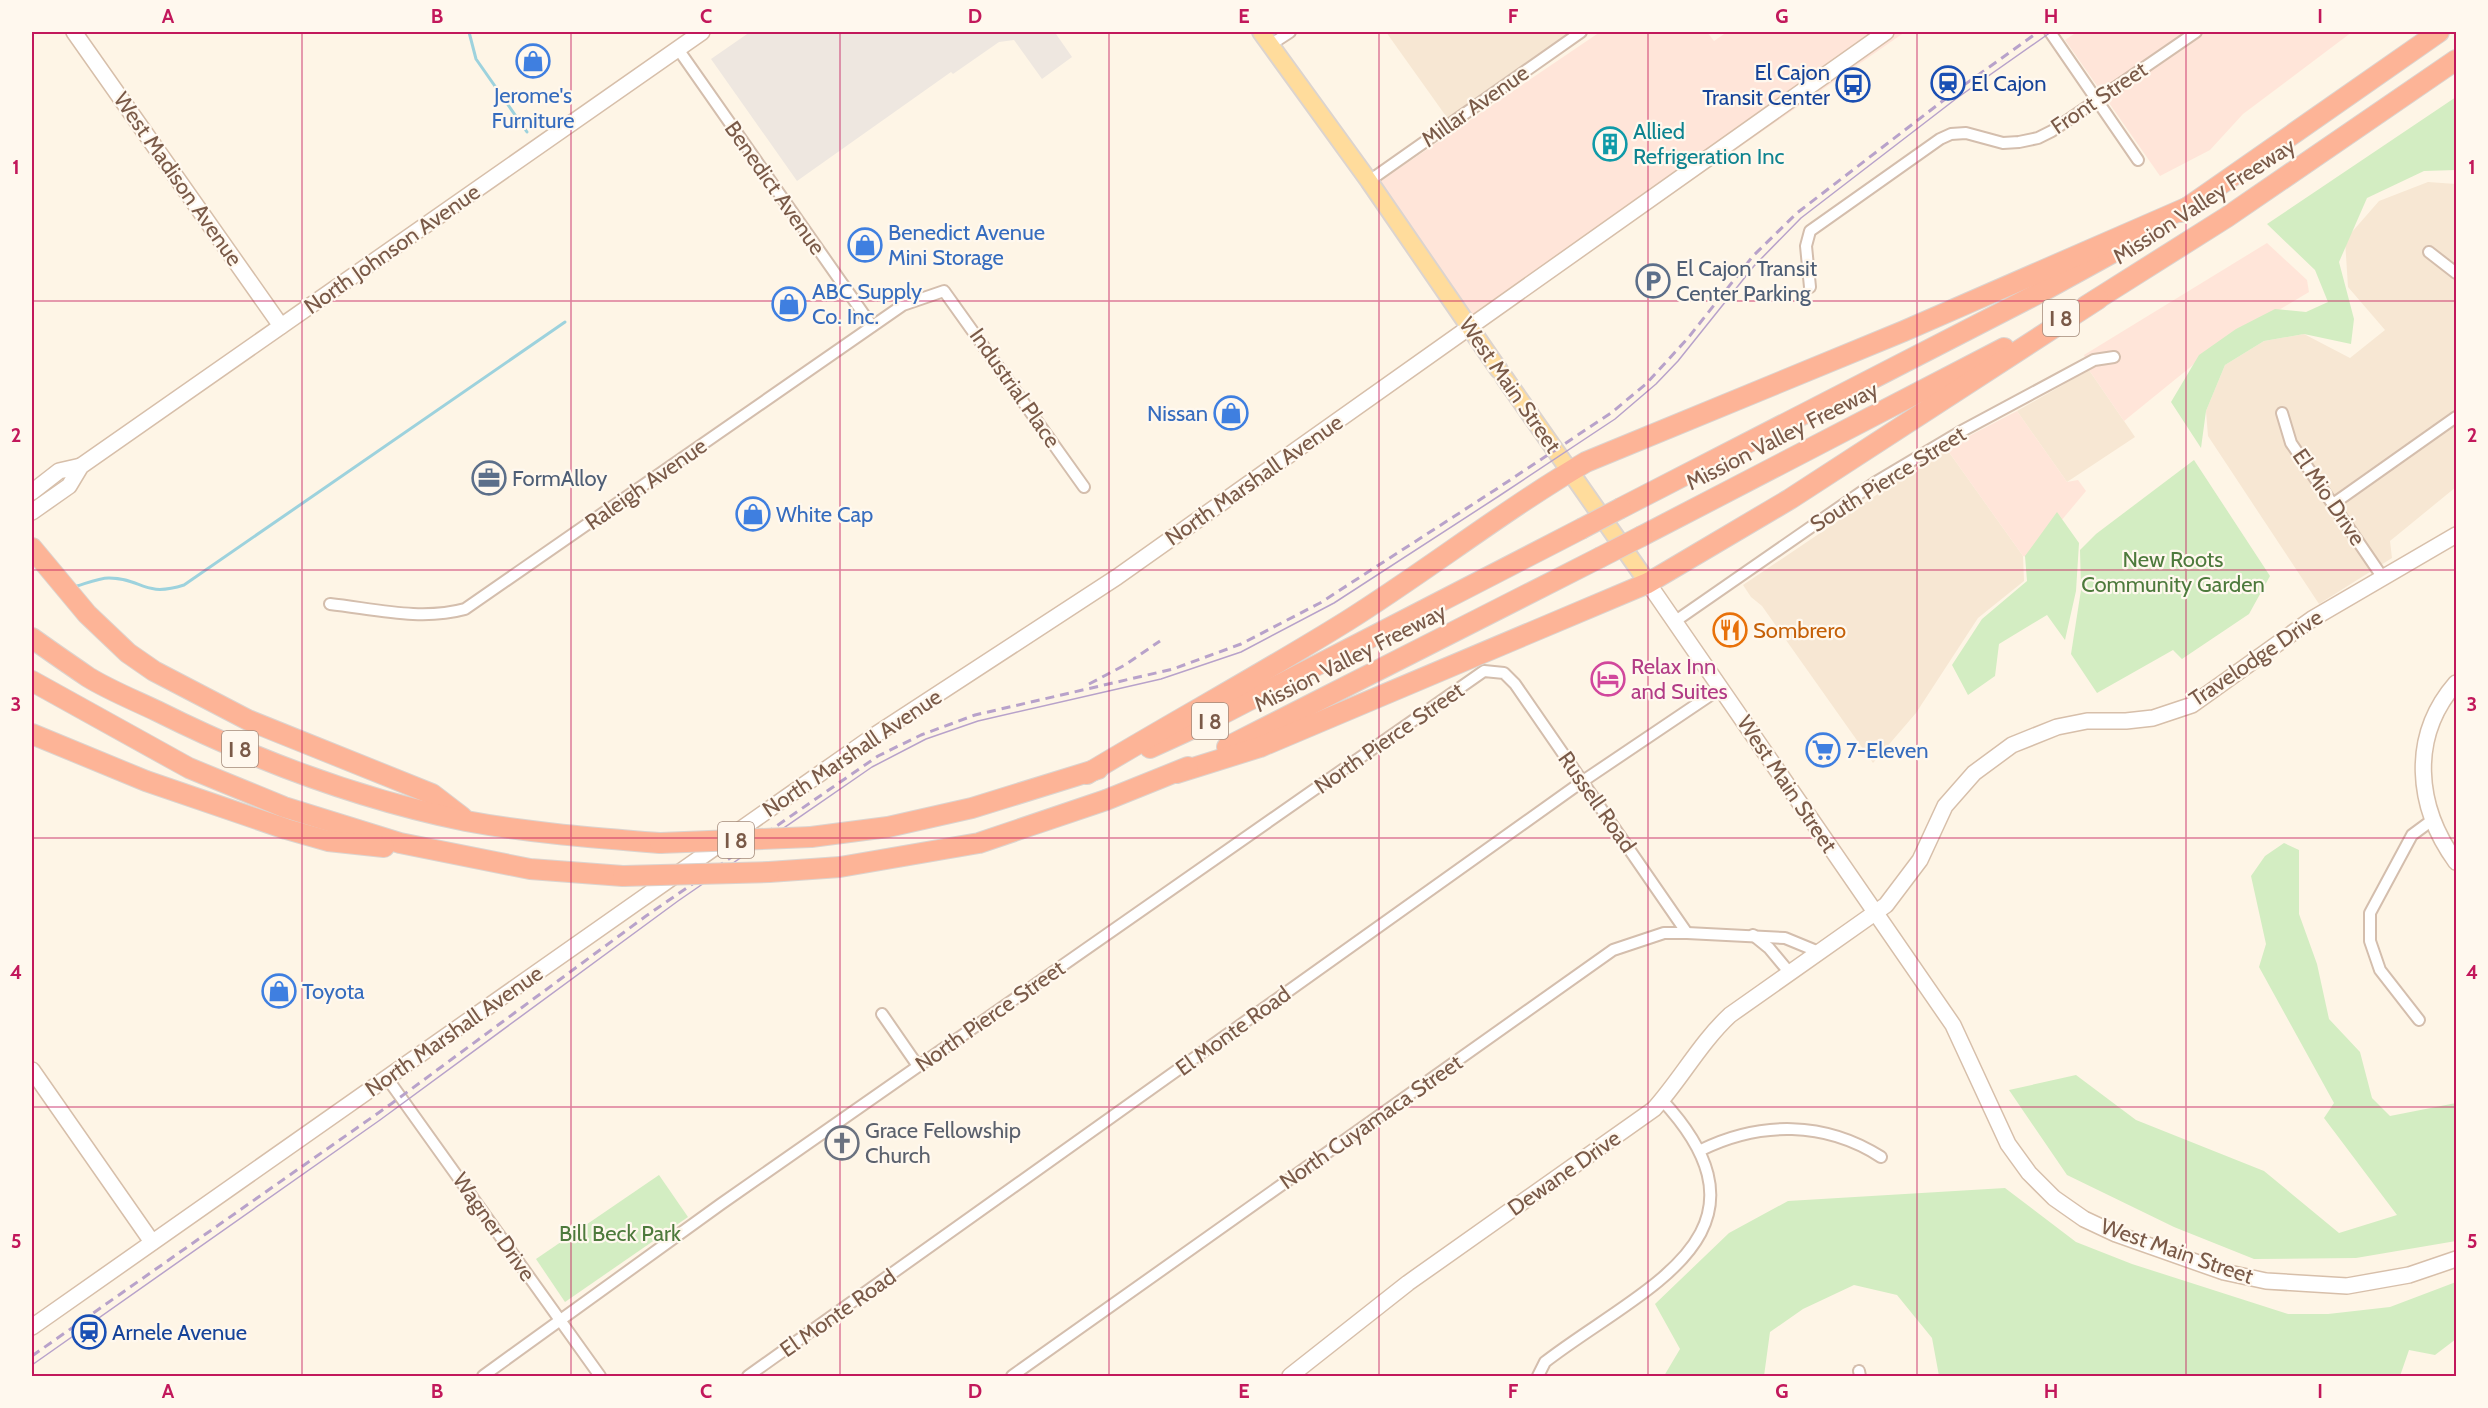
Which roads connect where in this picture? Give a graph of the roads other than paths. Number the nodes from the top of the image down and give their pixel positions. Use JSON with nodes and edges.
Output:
{"nodes":[{"id":1,"x":74,"y":32,"type":"edge"},
{"id":2,"x":702,"y":32,"type":"edge"},
{"id":3,"x":1290,"y":32,"type":"edge"},
{"id":4,"x":1581,"y":32,"type":"edge"},
{"id":5,"x":1886,"y":32,"type":"edge"},
{"id":6,"x":2050,"y":32,"type":"edge"},
{"id":7,"x":2196,"y":32,"type":"edge"},
{"id":8,"x":2439,"y":32,"type":"edge"},
{"id":9,"x":1265,"y":38,"type":"edge"},
{"id":10,"x":678,"y":49,"type":"junction"},
{"id":11,"x":2457,"y":60,"type":"edge"},
{"id":12,"x":2097,"y":99,"type":"junction"},
{"id":13,"x":2138,"y":160,"type":"dead end"},
{"id":14,"x":1369,"y":181,"type":"junction"},
{"id":15,"x":2193,"y":205,"type":"junction"},
{"id":16,"x":2429,"y":252,"type":"dead end"},
{"id":17,"x":2457,"y":273,"type":"edge"},
{"id":18,"x":1810,"y":287,"type":"dead end"},
{"id":19,"x":944,"y":291,"type":"joint"},
{"id":20,"x":2097,"y":299,"type":"junction"},
{"id":21,"x":281,"y":326,"type":"junction"},
{"id":22,"x":872,"y":326,"type":"junction"},
{"id":23,"x":1469,"y":327,"type":"junction"},
{"id":24,"x":2114,"y":357,"type":"dead end"},
{"id":25,"x":2282,"y":413,"type":"dead end"},
{"id":26,"x":2457,"y":417,"type":"edge"},
{"id":27,"x":81,"y":466,"type":"junction"},
{"id":28,"x":1570,"y":471,"type":"junction"},
{"id":29,"x":1084,"y":487,"type":"dead end"},
{"id":30,"x":32,"y":492,"type":"edge"},
{"id":31,"x":2333,"y":504,"type":"junction"},
{"id":32,"x":32,"y":513,"type":"edge"},
{"id":33,"x":2457,"y":535,"type":"edge"},
{"id":34,"x":32,"y":548,"type":"edge"},
{"id":35,"x":2383,"y":578,"type":"junction"},
{"id":36,"x":1648,"y":583,"type":"junction"},
{"id":37,"x":330,"y":604,"type":"dead end"},
{"id":38,"x":1674,"y":622,"type":"junction"},
{"id":39,"x":32,"y":638,"type":"edge"},
{"id":40,"x":1504,"y":673,"type":"joint"},
{"id":41,"x":32,"y":681,"type":"edge"},
{"id":42,"x":2457,"y":683,"type":"edge"},
{"id":43,"x":1721,"y":688,"type":"junction"},
{"id":44,"x":32,"y":734,"type":"edge"},
{"id":45,"x":1177,"y":773,"type":"junction"},
{"id":46,"x":1087,"y":774,"type":"junction"},
{"id":47,"x":1583,"y":781,"type":"junction"},
{"id":48,"x":2431,"y":820,"type":"junction"},
{"id":49,"x":466,"y":821,"type":"junction"},
{"id":50,"x":464,"y":856,"type":"junction"},
{"id":51,"x":2457,"y":862,"type":"edge"},
{"id":52,"x":1875,"y":915,"type":"junction"},
{"id":53,"x":1687,"y":933,"type":"junction"},
{"id":54,"x":1753,"y":934,"type":"junction"},
{"id":55,"x":1819,"y":952,"type":"junction"},
{"id":56,"x":1789,"y":972,"type":"junction"},
{"id":57,"x":882,"y":1014,"type":"dead end"},
{"id":58,"x":2419,"y":1020,"type":"dead end"},
{"id":59,"x":918,"y":1066,"type":"junction"},
{"id":60,"x":32,"y":1070,"type":"edge"},
{"id":61,"x":387,"y":1078,"type":"junction"},
{"id":62,"x":1662,"y":1100,"type":"junction"},
{"id":63,"x":1701,"y":1150,"type":"junction"},
{"id":64,"x":1881,"y":1157,"type":"dead end"},
{"id":65,"x":152,"y":1242,"type":"junction"},
{"id":66,"x":2457,"y":1259,"type":"edge"},
{"id":67,"x":561,"y":1320,"type":"junction"},
{"id":68,"x":32,"y":1328,"type":"edge"},
{"id":69,"x":1538,"y":1374,"type":"edge"},
{"id":70,"x":483,"y":1377,"type":"edge"},
{"id":71,"x":600,"y":1377,"type":"edge"},
{"id":72,"x":748,"y":1377,"type":"edge"},
{"id":73,"x":1012,"y":1377,"type":"edge"},
{"id":74,"x":1290,"y":1377,"type":"edge"}],
"edges":[{"from":1,"to":21,"type":"main road","name":"West Madison Avenue"},
{"from":2,"to":10,"type":"main road","name":"North Johnson Avenue"},
{"from":3,"to":9,"type":"street"},
{"from":4,"to":14,"type":"street","name":"Millar Avenue"},
{"from":5,"to":23,"type":"main road","name":"North Marshall Avenue"},
{"from":6,"to":12,"type":"street"},
{"from":7,"to":12,"type":"street","name":"Front Street"},
{"from":8,"to":15,"type":"highway","name":"Mission Valley Freeway","number":"I 8"},
{"from":9,"to":14,"type":"main road","name":"West Main Street"},
{"from":10,"to":21,"type":"main road","name":"North Johnson Avenue"},
{"from":10,"to":22,"type":"street","name":"Benedict Avenue"},
{"from":11,"to":20,"type":"highway","name":"Mission Valley Freeway","number":"I 8"},
{"from":12,"to":13,"type":"street"},
{"from":12,"to":18,"type":"street","name":"Front Street"},
{"from":14,"to":23,"type":"main road","name":"West Main Street"},
{"from":15,"to":28,"type":"highway"},
{"from":15,"to":46,"type":"highway","name":"Mission Valley Freeway","number":"I 8","bridge":true},
{"from":16,"to":17,"type":"street"},
{"from":19,"to":22,"type":"street","name":"Raleigh Avenue"},
{"from":19,"to":29,"type":"street","name":"Industrial Place"},
{"from":20,"to":36,"type":"highway"},
{"from":20,"to":45,"type":"highway","name":"Mission Valley Freeway","number":"I 8","bridge":true},
{"from":21,"to":27,"type":"main road","name":"North Johnson Avenue"},
{"from":22,"to":37,"type":"street","name":"Raleigh Avenue"},
{"from":23,"to":28,"type":"main road","name":"West Main Street"},
{"from":23,"to":61,"type":"main road","name":"North Marshall Avenue"},
{"from":24,"to":38,"type":"street","name":"South Pierce Street"},
{"from":25,"to":31,"type":"street","name":"El Mio Drive"},
{"from":26,"to":31,"type":"street"},
{"from":27,"to":30,"type":"main road","name":"North Johnson Avenue"},
{"from":27,"to":32,"type":"main road","name":"North Johnson Avenue"},
{"from":28,"to":36,"type":"main road","name":"West Main Street"},
{"from":28,"to":46,"type":"highway"},
{"from":31,"to":35,"type":"street","name":"El Mio Drive"},
{"from":33,"to":35,"type":"main road","name":"Travelodge Drive"},
{"from":34,"to":49,"type":"highway"},
{"from":35,"to":52,"type":"main road","name":"Travelodge Drive"},
{"from":36,"to":38,"type":"main road","name":"West Main Street"},
{"from":36,"to":45,"type":"highway"},
{"from":38,"to":43,"type":"main road","name":"West Main Street"},
{"from":39,"to":49,"type":"highway","name":"Mission Valley Freeway","number":"I 8"},
{"from":40,"to":47,"type":"street","name":"Russell Road"},
{"from":40,"to":59,"type":"street","name":"North Pierce Street"},
{"from":41,"to":50,"type":"highway","name":"Mission Valley Freeway","number":"I 8"},
{"from":42,"to":48,"type":"main road"},
{"from":43,"to":47,"type":"street","name":"El Monte Road"},
{"from":43,"to":52,"type":"main road","name":"West Main Street"},
{"from":44,"to":50,"type":"highway"},
{"from":45,"to":50,"type":"highway","name":"Mission Valley Freeway","number":"I 8","bridge":true},
{"from":46,"to":49,"type":"highway","name":"Mission Valley Freeway","number":"I 8","bridge":true},
{"from":47,"to":53,"type":"street","name":"Russell Road"},
{"from":47,"to":72,"type":"street","name":"El Monte Road"},
{"from":48,"to":51,"type":"main road"},
{"from":48,"to":58,"type":"street"},
{"from":52,"to":55,"type":"main road"},
{"from":52,"to":66,"type":"main road","name":"West Main Street"},
{"from":53,"to":54,"type":"street","name":"North Cuyamaca Street"},
{"from":53,"to":73,"type":"street","name":"North Cuyamaca Street"},
{"from":54,"to":55,"type":"street","name":"North Cuyamaca Street"},
{"from":54,"to":56,"type":"street"},
{"from":55,"to":56,"type":"main road","name":"Dewane Drive"},
{"from":56,"to":62,"type":"main road","name":"Dewane Drive"},
{"from":57,"to":59,"type":"street"},
{"from":59,"to":67,"type":"street","name":"North Pierce Street"},
{"from":60,"to":65,"type":"main road"},
{"from":61,"to":65,"type":"main road","name":"North Marshall Avenue"},
{"from":61,"to":67,"type":"street","name":"Wagner Drive"},
{"from":62,"to":63,"type":"street"},
{"from":62,"to":74,"type":"main road","name":"Dewane Drive"},
{"from":63,"to":64,"type":"street"},
{"from":63,"to":69,"type":"street"},
{"from":65,"to":68,"type":"main road","name":"North Marshall Avenue"},
{"from":67,"to":70,"type":"street","name":"North Pierce Street"},
{"from":67,"to":71,"type":"street","name":"Wagner Drive"}]}
